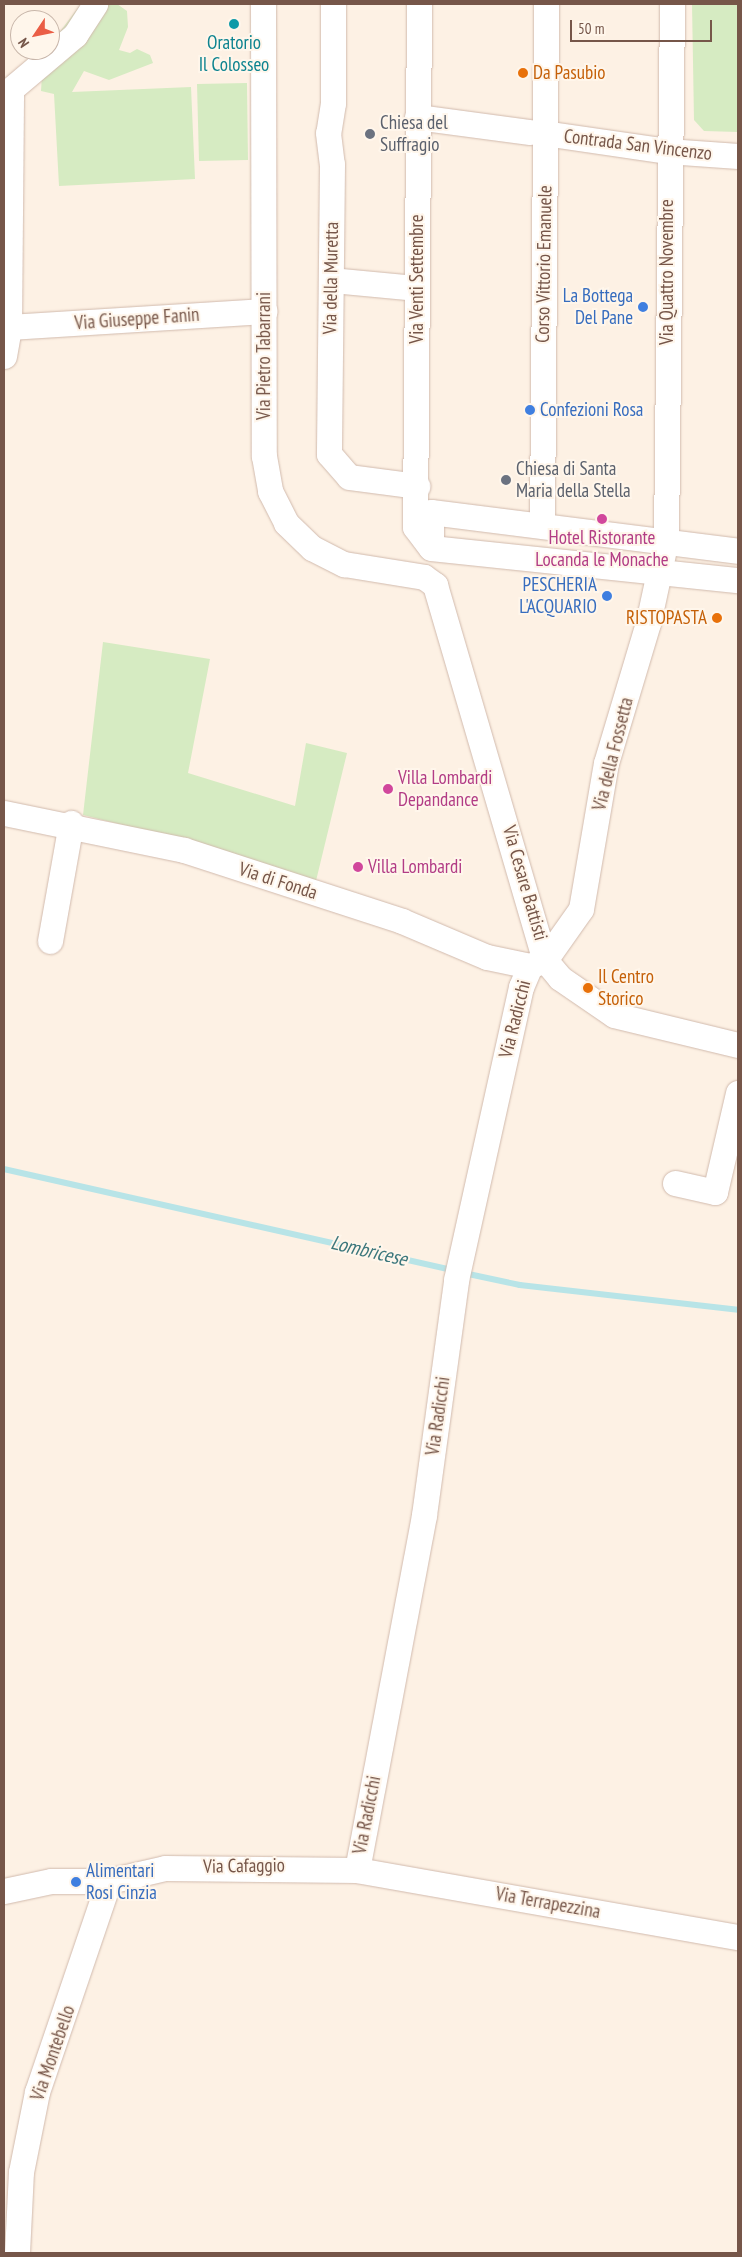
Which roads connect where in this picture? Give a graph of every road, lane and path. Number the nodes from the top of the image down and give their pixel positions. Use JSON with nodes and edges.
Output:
{"nodes":[{"id":1,"x":94,"y":4,"type":"edge"},
{"id":2,"x":263,"y":4,"type":"edge"},
{"id":3,"x":333,"y":4,"type":"edge"},
{"id":4,"x":419,"y":4,"type":"edge"},
{"id":5,"x":546,"y":4,"type":"edge"},
{"id":6,"x":672,"y":4,"type":"edge"},
{"id":7,"x":8,"y":93,"type":"edge"},
{"id":8,"x":417,"y":117,"type":"junction"},
{"id":9,"x":538,"y":133,"type":"junction"},
{"id":10,"x":667,"y":151,"type":"junction"},
{"id":11,"x":738,"y":156,"type":"edge"},
{"id":12,"x":332,"y":280,"type":"junction"},
{"id":13,"x":416,"y":288,"type":"junction"},
{"id":14,"x":265,"y":311,"type":"junction"},
{"id":15,"x":9,"y":327,"type":"junction"},
{"id":16,"x":4,"y":356,"type":"edge"},
{"id":17,"x":417,"y":486,"type":"junction"},
{"id":18,"x":542,"y":524,"type":"junction"},
{"id":19,"x":666,"y":540,"type":"junction"},
{"id":20,"x":431,"y":548,"type":"junction"},
{"id":21,"x":738,"y":551,"type":"edge"},
{"id":22,"x":661,"y":569,"type":"junction"},
{"id":23,"x":424,"y":577,"type":"junction"},
{"id":24,"x":738,"y":580,"type":"edge"},
{"id":25,"x":4,"y":812,"type":"edge"},
{"id":26,"x":71,"y":823,"type":"junction"},
{"id":27,"x":50,"y":941,"type":"dead end"},
{"id":28,"x":538,"y":963,"type":"junction"},
{"id":29,"x":738,"y":1046,"type":"edge"},
{"id":30,"x":738,"y":1092,"type":"edge"},
{"id":31,"x":675,"y":1183,"type":"dead end"},
{"id":32,"x":357,"y":1870,"type":"junction"},
{"id":33,"x":120,"y":1877,"type":"junction"},
{"id":34,"x":4,"y":1891,"type":"edge"},
{"id":35,"x":738,"y":1937,"type":"edge"},
{"id":36,"x":18,"y":2253,"type":"edge"}],
"edges":[{"from":1,"to":7,"type":"street"},
{"from":2,"to":14,"type":"street","name":"Via Pietro Tabarrani"},
{"from":3,"to":12,"type":"street","name":"Via della Muretta"},
{"from":4,"to":8,"type":"street","name":"Via Venti Settembre"},
{"from":5,"to":9,"type":"street","name":"Corso Vittorio Emanuele"},
{"from":6,"to":10,"type":"street","name":"Via Quattro Novembre"},
{"from":7,"to":15,"type":"street"},
{"from":8,"to":9,"type":"street","name":"Contrada San Vincenzo"},
{"from":8,"to":13,"type":"street","name":"Via Venti Settembre"},
{"from":9,"to":10,"type":"street","name":"Contrada San Vincenzo"},
{"from":9,"to":18,"type":"street","name":"Corso Vittorio Emanuele"},
{"from":10,"to":11,"type":"street","name":"Contrada San Vincenzo"},
{"from":10,"to":19,"type":"street","name":"Via Quattro Novembre"},
{"from":12,"to":13,"type":"street"},
{"from":12,"to":17,"type":"street","name":"Via della Muretta"},
{"from":13,"to":17,"type":"street","name":"Via Venti Settembre"},
{"from":14,"to":15,"type":"street","name":"Via Giuseppe Fanin"},
{"from":14,"to":23,"type":"street","name":"Via Pietro Tabarrani"},
{"from":15,"to":16,"type":"street"},
{"from":17,"to":20,"type":"street","name":"Via Venti Settembre"},
{"from":18,"to":19,"type":"street"},
{"from":18,"to":20,"type":"street"},
{"from":19,"to":21,"type":"street"},
{"from":19,"to":22,"type":"street","name":"Via della Fossetta"},
{"from":20,"to":22,"type":"street"},
{"from":20,"to":23,"type":"street"},
{"from":22,"to":24,"type":"street"},
{"from":22,"to":28,"type":"street","name":"Via della Fossetta"},
{"from":23,"to":28,"type":"street","name":"Via Cesare Battisti"},
{"from":25,"to":26,"type":"street","name":"Via di Fonda"},
{"from":26,"to":27,"type":"street"},
{"from":26,"to":28,"type":"street","name":"Via di Fonda"},
{"from":28,"to":29,"type":"street","name":"Via Cesare Battisti"},
{"from":28,"to":32,"type":"street","name":"Via Radicchi"},
{"from":30,"to":31,"type":"street"},
{"from":32,"to":33,"type":"street","name":"Via Cafaggio"},
{"from":32,"to":35,"type":"street","name":"Via Terrapezzina"},
{"from":33,"to":34,"type":"street","name":"Via Cafaggio"},
{"from":33,"to":36,"type":"street","name":"Via Montebello"}]}
